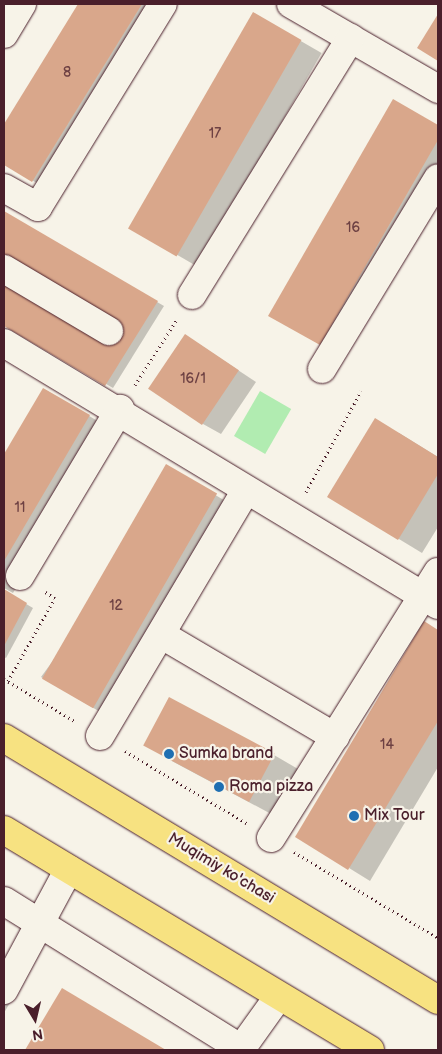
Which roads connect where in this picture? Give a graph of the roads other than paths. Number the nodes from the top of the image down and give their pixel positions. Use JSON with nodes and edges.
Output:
{"nodes":[{"id":1,"x":22,"y":4,"type":"edge"},
{"id":2,"x":163,"y":4,"type":"edge"},
{"id":3,"x":291,"y":4,"type":"edge"},
{"id":4,"x":4,"y":34,"type":"edge"},
{"id":5,"x":351,"y":38,"type":"junction"},
{"id":6,"x":438,"y":89,"type":"edge"},
{"id":7,"x":438,"y":178,"type":"edge"},
{"id":8,"x":4,"y":188,"type":"edge"},
{"id":9,"x":4,"y":269,"type":"edge"},
{"id":10,"x":185,"y":306,"type":"road end"},
{"id":11,"x":109,"y":331,"type":"dead end"},
{"id":12,"x":4,"y":342,"type":"edge"},
{"id":13,"x":322,"y":369,"type":"dead end"},
{"id":14,"x":120,"y":409,"type":"junction"},
{"id":15,"x":246,"y":490,"type":"junction"},
{"id":16,"x":438,"y":572,"type":"edge"},
{"id":17,"x":20,"y":576,"type":"road end"},
{"id":18,"x":430,"y":601,"type":"edge"},
{"id":19,"x":162,"y":635,"type":"junction"},
{"id":20,"x":100,"y":736,"type":"road end"},
{"id":21,"x":334,"y":737,"type":"junction"},
{"id":22,"x":4,"y":738,"type":"edge"},
{"id":23,"x":4,"y":830,"type":"edge"},
{"id":24,"x":271,"y":838,"type":"road end"},
{"id":25,"x":69,"y":870,"type":"junction"},
{"id":26,"x":4,"y":901,"type":"edge"},
{"id":27,"x":41,"y":923,"type":"junction"},
{"id":28,"x":4,"y":990,"type":"edge"},
{"id":29,"x":279,"y":996,"type":"junction"},
{"id":30,"x":438,"y":1000,"type":"edge"},
{"id":31,"x":242,"y":1050,"type":"edge"},
{"id":32,"x":370,"y":1050,"type":"edge"}],
"edges":[{"from":1,"to":4,"type":"street"},
{"from":2,"to":8,"type":"street"},
{"from":3,"to":5,"type":"street"},
{"from":5,"to":6,"type":"street"},
{"from":5,"to":10,"type":"street"},
{"from":7,"to":13,"type":"street"},
{"from":9,"to":11,"type":"street"},
{"from":12,"to":14,"type":"street"},
{"from":14,"to":15,"type":"street"},
{"from":14,"to":17,"type":"street"},
{"from":15,"to":18,"type":"street"},
{"from":15,"to":19,"type":"street"},
{"from":16,"to":18,"type":"street"},
{"from":18,"to":21,"type":"street"},
{"from":19,"to":20,"type":"street"},
{"from":19,"to":21,"type":"street"},
{"from":21,"to":24,"type":"street"},
{"from":22,"to":30,"type":"main road","name":"Muqimiy ko'chasi"},
{"from":23,"to":25,"type":"main road"},
{"from":25,"to":27,"type":"street"},
{"from":25,"to":29,"type":"main road"},
{"from":26,"to":27,"type":"street"},
{"from":27,"to":28,"type":"street"},
{"from":27,"to":31,"type":"street"},
{"from":29,"to":31,"type":"street"},
{"from":29,"to":32,"type":"main road"}]}
